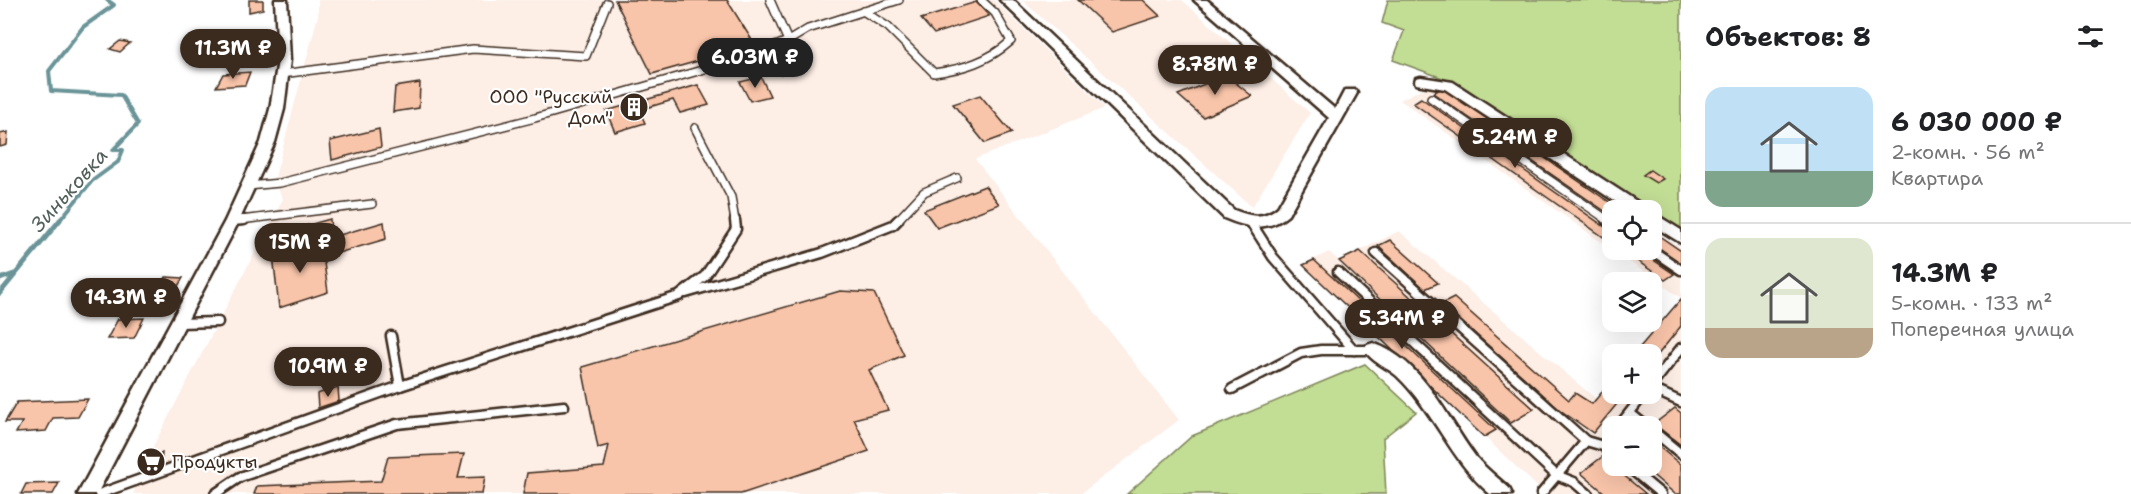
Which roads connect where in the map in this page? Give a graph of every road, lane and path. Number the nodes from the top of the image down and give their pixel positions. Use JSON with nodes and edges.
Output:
{"nodes":[{"id":1,"x":281,"y":0,"type":"edge"},
{"id":2,"x":770,"y":0,"type":"edge"},
{"id":3,"x":899,"y":0,"type":"edge"},
{"id":4,"x":981,"y":0,"type":"edge"},
{"id":5,"x":1006,"y":0,"type":"edge"},
{"id":6,"x":1200,"y":0,"type":"edge"},
{"id":7,"x":607,"y":3,"type":"dead end"},
{"id":8,"x":863,"y":11,"type":"junction"},
{"id":9,"x":788,"y":41,"type":"junction"},
{"id":10,"x":282,"y":74,"type":"junction"},
{"id":11,"x":1421,"y":81,"type":"dead end"},
{"id":12,"x":1350,"y":93,"type":"dead end"},
{"id":13,"x":1431,"y":98,"type":"dead end"},
{"id":14,"x":1336,"y":117,"type":"junction"},
{"id":15,"x":695,"y":128,"type":"dead end"},
{"id":16,"x":957,"y":178,"type":"dead end"},
{"id":17,"x":248,"y":186,"type":"junction"},
{"id":18,"x":1625,"y":200,"type":"edge"},
{"id":19,"x":372,"y":204,"type":"dead end"},
{"id":20,"x":1602,"y":216,"type":"edge"},
{"id":21,"x":232,"y":221,"type":"junction"},
{"id":22,"x":1250,"y":221,"type":"junction"},
{"id":23,"x":1662,"y":225,"type":"edge"},
{"id":24,"x":1681,"y":237,"type":"edge"},
{"id":25,"x":1376,"y":254,"type":"dead end"},
{"id":26,"x":1662,"y":257,"type":"edge"},
{"id":27,"x":1681,"y":270,"type":"edge"},
{"id":28,"x":1338,"y":272,"type":"dead end"},
{"id":29,"x":678,"y":296,"type":"junction"},
{"id":30,"x":218,"y":322,"type":"dead end"},
{"id":31,"x":178,"y":323,"type":"junction"},
{"id":32,"x":391,"y":336,"type":"dead end"},
{"id":33,"x":1681,"y":348,"type":"edge"},
{"id":34,"x":1354,"y":350,"type":"junction"},
{"id":35,"x":1373,"y":350,"type":"joint"},
{"id":36,"x":1662,"y":372,"type":"edge"},
{"id":37,"x":400,"y":386,"type":"junction"},
{"id":38,"x":1232,"y":389,"type":"dead end"},
{"id":39,"x":1662,"y":393,"type":"edge"},
{"id":40,"x":1681,"y":402,"type":"edge"},
{"id":41,"x":1637,"y":404,"type":"edge"},
{"id":42,"x":564,"y":406,"type":"dead end"},
{"id":43,"x":1629,"y":413,"type":"junction"},
{"id":44,"x":1627,"y":416,"type":"edge"},
{"id":45,"x":1633,"y":416,"type":"edge"},
{"id":46,"x":1662,"y":438,"type":"edge"},
{"id":47,"x":1586,"y":441,"type":"junction"},
{"id":48,"x":1602,"y":446,"type":"edge"},
{"id":49,"x":1681,"y":454,"type":"edge"},
{"id":50,"x":1556,"y":475,"type":"junction"},
{"id":51,"x":1639,"y":476,"type":"edge"},
{"id":52,"x":87,"y":494,"type":"edge"},
{"id":53,"x":99,"y":494,"type":"edge"},
{"id":54,"x":214,"y":494,"type":"edge"},
{"id":55,"x":1503,"y":494,"type":"edge"},
{"id":56,"x":1541,"y":494,"type":"edge"},
{"id":57,"x":1588,"y":494,"type":"edge"},
{"id":58,"x":1661,"y":494,"type":"edge"}],
"edges":[{"from":1,"to":10,"type":"street"},
{"from":2,"to":9,"type":"lane"},
{"from":3,"to":8,"type":"lane"},
{"from":4,"to":8,"type":"lane"},
{"from":5,"to":22,"type":"street"},
{"from":6,"to":14,"type":"street"},
{"from":7,"to":10,"type":"lane"},
{"from":8,"to":9,"type":"lane"},
{"from":9,"to":17,"type":"lane"},
{"from":10,"to":17,"type":"street"},
{"from":11,"to":18,"type":"street"},
{"from":12,"to":14,"type":"street"},
{"from":13,"to":20,"type":"lane"},
{"from":14,"to":22,"type":"street"},
{"from":15,"to":29,"type":"lane"},
{"from":16,"to":29,"type":"lane"},
{"from":17,"to":21,"type":"street"},
{"from":19,"to":21,"type":"lane"},
{"from":21,"to":31,"type":"street"},
{"from":22,"to":34,"type":"lane"},
{"from":23,"to":24,"type":"street"},
{"from":25,"to":47,"type":"lane"},
{"from":26,"to":27,"type":"lane"},
{"from":28,"to":50,"type":"lane"},
{"from":29,"to":37,"type":"lane"},
{"from":30,"to":31,"type":"lane"},
{"from":31,"to":52,"type":"street"},
{"from":32,"to":37,"type":"lane"},
{"from":33,"to":36,"type":"lane"},
{"from":34,"to":35,"type":"lane"},
{"from":34,"to":38,"type":"lane"},
{"from":35,"to":55,"type":"street"},
{"from":37,"to":53,"type":"lane"},
{"from":39,"to":40,"type":"lane"},
{"from":41,"to":43,"type":"lane"},
{"from":42,"to":54,"type":"lane"},
{"from":43,"to":44,"type":"lane"},
{"from":43,"to":45,"type":"lane"},
{"from":46,"to":49,"type":"lane"},
{"from":47,"to":48,"type":"lane"},
{"from":47,"to":50,"type":"lane"},
{"from":50,"to":56,"type":"lane"},
{"from":50,"to":57,"type":"lane"},
{"from":51,"to":58,"type":"lane"}]}
